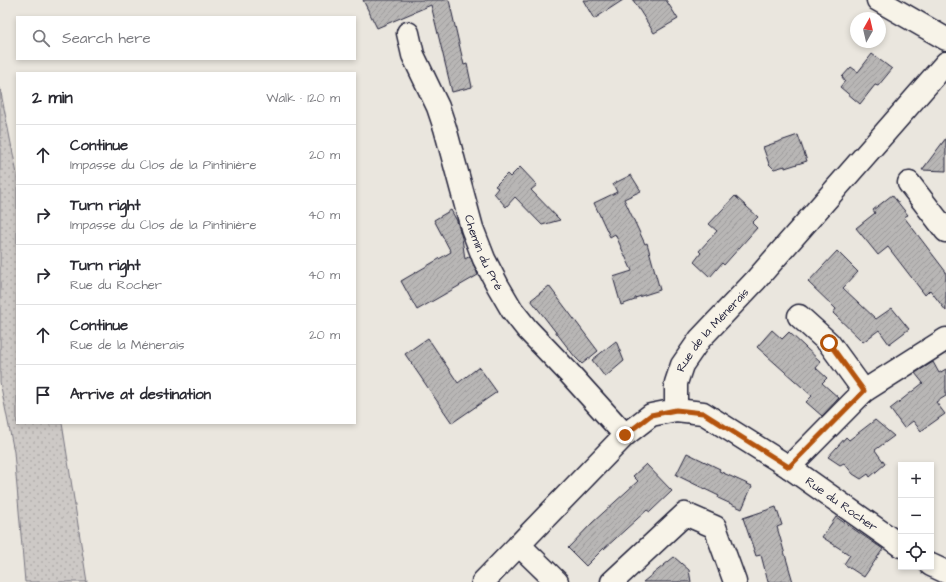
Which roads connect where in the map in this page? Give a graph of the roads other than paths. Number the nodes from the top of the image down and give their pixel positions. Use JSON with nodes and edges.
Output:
{"nodes":[{"id":1,"x":878,"y":0,"type":"edge"},
{"id":2,"x":408,"y":33,"type":"dead end"},
{"id":3,"x":946,"y":39,"type":"edge"},
{"id":4,"x":946,"y":63,"type":"edge"},
{"id":5,"x":909,"y":183,"type":"dead end"},
{"id":6,"x":946,"y":231,"type":"edge"},
{"id":7,"x":799,"y":316,"type":"dead end"},
{"id":8,"x":946,"y":339,"type":"edge"},
{"id":9,"x":864,"y":391,"type":"junction"},
{"id":10,"x":676,"y":410,"type":"junction"},
{"id":11,"x":625,"y":435,"type":"junction"},
{"id":12,"x":789,"y":467,"type":"junction"},
{"id":13,"x":898,"y":544,"type":"edge"},
{"id":14,"x":519,"y":545,"type":"junction"},
{"id":15,"x":934,"y":566,"type":"edge"},
{"id":16,"x":946,"y":572,"type":"edge"},
{"id":17,"x":483,"y":582,"type":"edge"},
{"id":18,"x":557,"y":582,"type":"edge"},
{"id":19,"x":612,"y":582,"type":"edge"},
{"id":20,"x":735,"y":582,"type":"edge"}],
"edges":[{"from":1,"to":3,"type":"street"},
{"from":2,"to":11,"type":"street","name":"Chemin du Pré"},
{"from":4,"to":10,"type":"street","name":"Rue de la Ménerais"},
{"from":5,"to":6,"type":"street"},
{"from":7,"to":9,"type":"street"},
{"from":8,"to":9,"type":"street"},
{"from":9,"to":12,"type":"street"},
{"from":10,"to":11,"type":"street"},
{"from":10,"to":12,"type":"street","name":"Rue du Rocher"},
{"from":11,"to":14,"type":"street"},
{"from":12,"to":13,"type":"street","name":"Rue du Rocher"},
{"from":14,"to":17,"type":"street"},
{"from":14,"to":18,"type":"street"},
{"from":15,"to":16,"type":"street"},
{"from":19,"to":20,"type":"street"}]}
